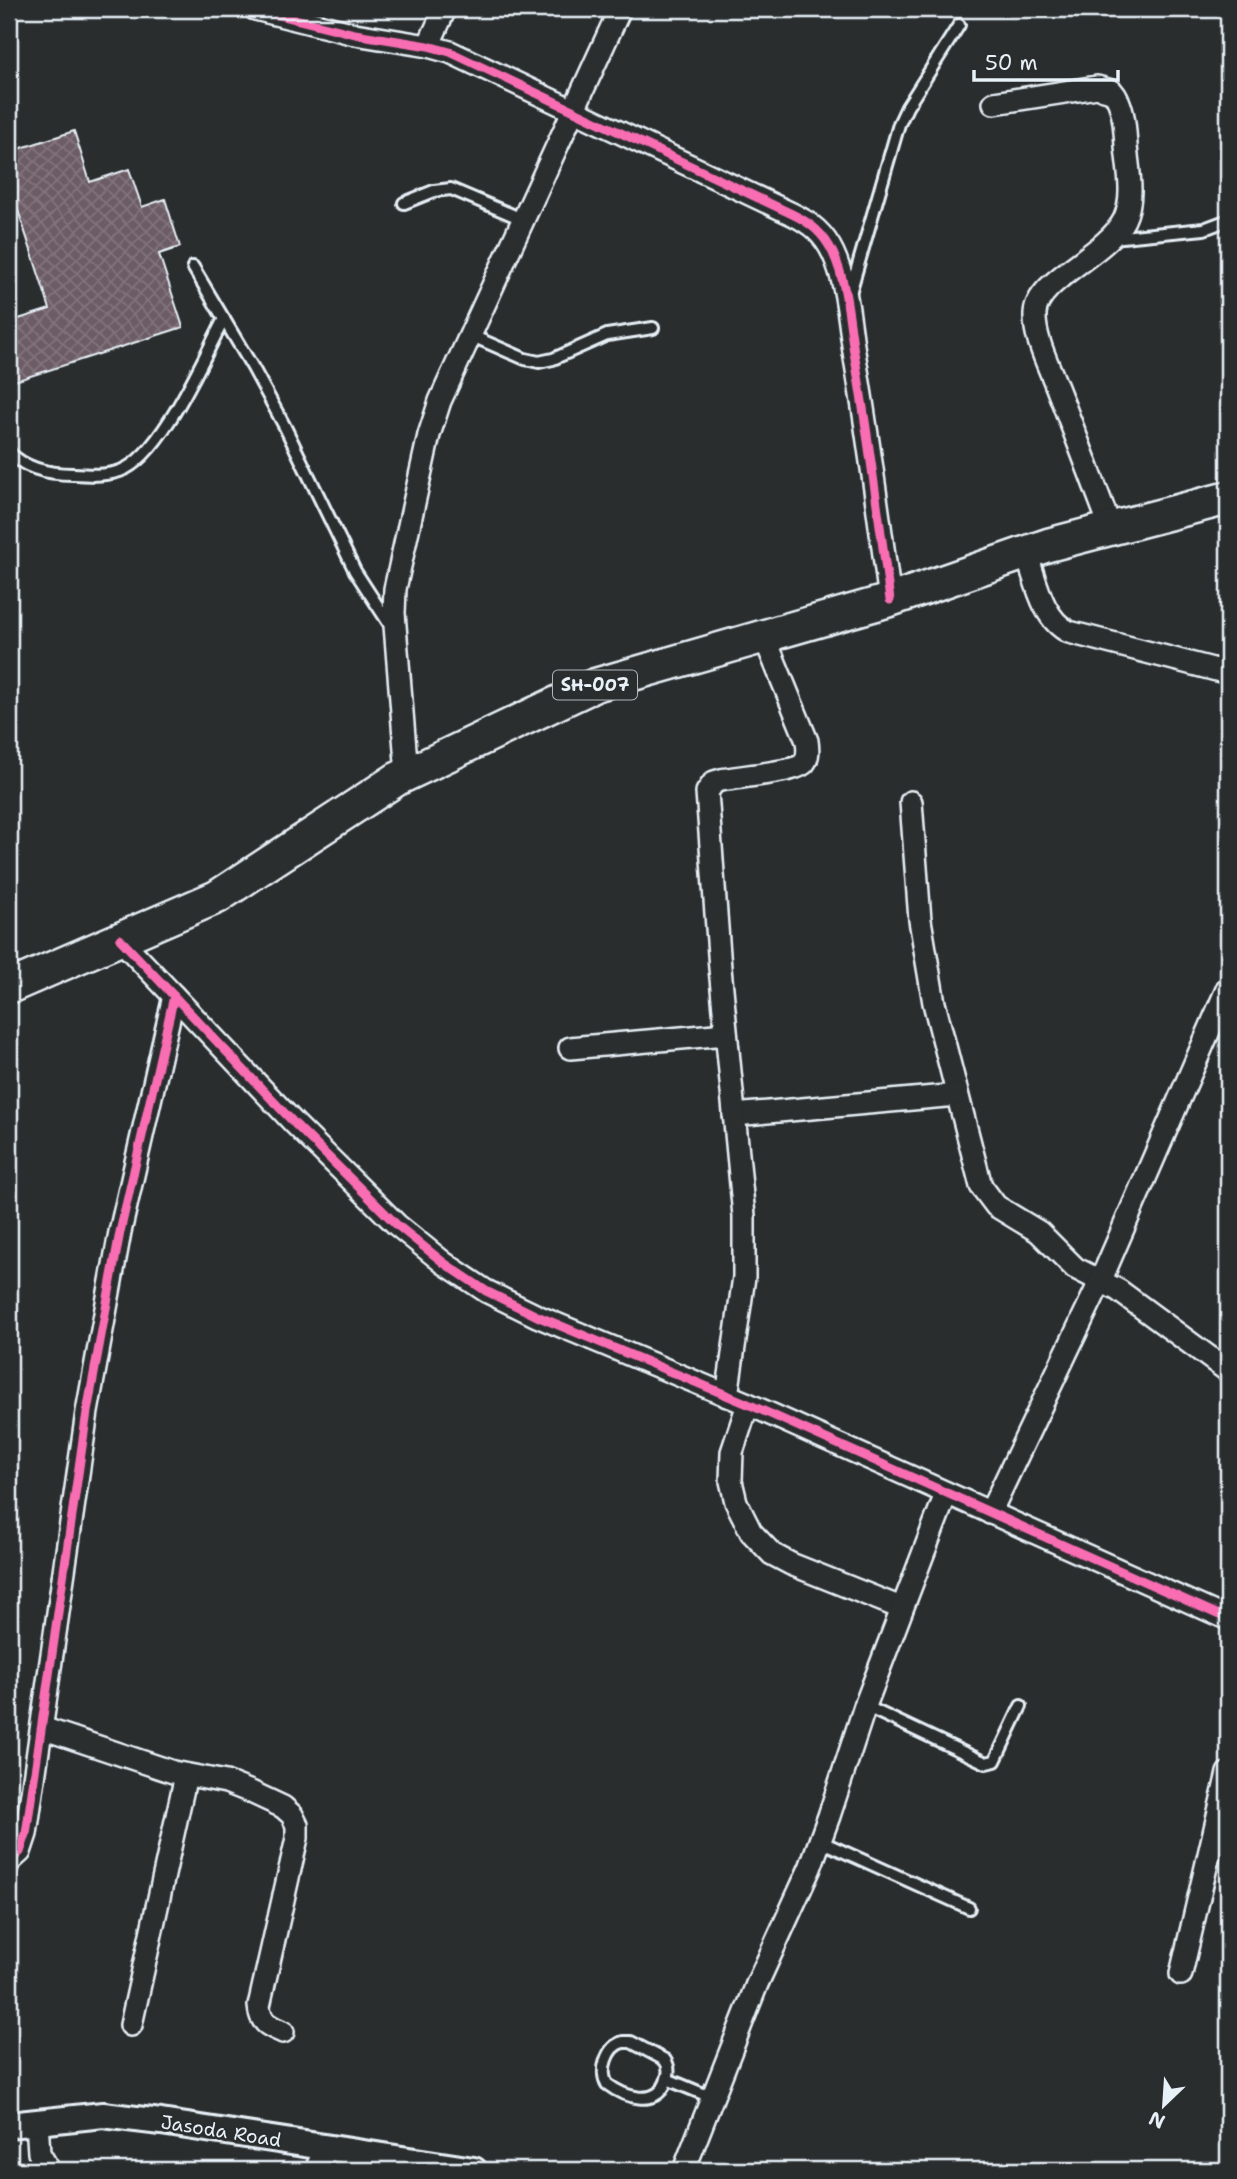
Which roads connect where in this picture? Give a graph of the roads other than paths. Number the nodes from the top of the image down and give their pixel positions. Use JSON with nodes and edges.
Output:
{"nodes":[{"id":1,"x":255,"y":9,"type":"edge"},
{"id":2,"x":445,"y":9,"type":"edge"},
{"id":3,"x":620,"y":9,"type":"edge"},
{"id":4,"x":959,"y":26,"type":"dead end"},
{"id":5,"x":428,"y":46,"type":"junction"},
{"id":6,"x":994,"y":103,"type":"dead end"},
{"id":7,"x":574,"y":109,"type":"junction"},
{"id":8,"x":404,"y":203,"type":"dead end"},
{"id":9,"x":522,"y":219,"type":"junction"},
{"id":10,"x":1228,"y":220,"type":"edge"},
{"id":11,"x":1109,"y":239,"type":"junction"},
{"id":12,"x":193,"y":267,"type":"dead end"},
{"id":13,"x":846,"y":307,"type":"junction"},
{"id":14,"x":224,"y":318,"type":"junction"},
{"id":15,"x":653,"y":328,"type":"dead end"},
{"id":16,"x":470,"y":335,"type":"junction"},
{"id":17,"x":9,"y":452,"type":"edge"},
{"id":18,"x":1227,"y":500,"type":"edge"},
{"id":19,"x":1111,"y":529,"type":"junction"},
{"id":20,"x":1026,"y":553,"type":"junction"},
{"id":21,"x":890,"y":600,"type":"junction"},
{"id":22,"x":395,"y":633,"type":"junction"},
{"id":23,"x":764,"y":636,"type":"junction"},
{"id":24,"x":1228,"y":673,"type":"edge"},
{"id":25,"x":407,"y":774,"type":"junction"},
{"id":26,"x":911,"y":802,"type":"dead end"},
{"id":27,"x":120,"y":939,"type":"junction"},
{"id":28,"x":9,"y":987,"type":"edge"},
{"id":29,"x":1228,"y":987,"type":"edge"},
{"id":30,"x":174,"y":996,"type":"junction"},
{"id":31,"x":726,"y":1034,"type":"junction"},
{"id":32,"x":570,"y":1048,"type":"dead end"},
{"id":33,"x":957,"y":1095,"type":"junction"},
{"id":34,"x":734,"y":1115,"type":"junction"},
{"id":35,"x":1100,"y":1282,"type":"junction"},
{"id":36,"x":1228,"y":1371,"type":"edge"},
{"id":37,"x":727,"y":1396,"type":"junction"},
{"id":38,"x":748,"y":1404,"type":"junction"},
{"id":39,"x":946,"y":1494,"type":"junction"},
{"id":40,"x":990,"y":1513,"type":"junction"},
{"id":41,"x":901,"y":1608,"type":"junction"},
{"id":42,"x":1228,"y":1619,"type":"edge"},
{"id":43,"x":865,"y":1706,"type":"junction"},
{"id":44,"x":1021,"y":1706,"type":"dead end"},
{"id":45,"x":42,"y":1728,"type":"junction"},
{"id":46,"x":1228,"y":1773,"type":"edge"},
{"id":47,"x":186,"y":1775,"type":"junction"},
{"id":48,"x":820,"y":1841,"type":"junction"},
{"id":49,"x":9,"y":1862,"type":"edge"},
{"id":50,"x":9,"y":1876,"type":"edge"},
{"id":51,"x":968,"y":1908,"type":"dead end"},
{"id":52,"x":1181,"y":1973,"type":"dead end"},
{"id":53,"x":131,"y":2025,"type":"dead end"},
{"id":54,"x":283,"y":2032,"type":"dead end"},
{"id":55,"x":667,"y":2079,"type":"junction"},
{"id":56,"x":713,"y":2098,"type":"junction"},
{"id":57,"x":37,"y":2122,"type":"junction"},
{"id":58,"x":9,"y":2125,"type":"edge"},
{"id":59,"x":326,"y":2147,"type":"junction"},
{"id":60,"x":49,"y":2170,"type":"edge"},
{"id":61,"x":316,"y":2170,"type":"edge"},
{"id":62,"x":474,"y":2170,"type":"edge"},
{"id":63,"x":684,"y":2170,"type":"edge"}],
"edges":[{"from":1,"to":5,"type":"street"},
{"from":2,"to":5,"type":"street"},
{"from":3,"to":7,"type":"street"},
{"from":4,"to":13,"type":"lane"},
{"from":5,"to":7,"type":"street"},
{"from":6,"to":11,"type":"street"},
{"from":7,"to":9,"type":"street"},
{"from":7,"to":13,"type":"street"},
{"from":8,"to":9,"type":"lane"},
{"from":9,"to":16,"type":"street"},
{"from":10,"to":11,"type":"lane"},
{"from":11,"to":19,"type":"street"},
{"from":12,"to":14,"type":"lane"},
{"from":13,"to":21,"type":"street"},
{"from":14,"to":17,"type":"lane"},
{"from":14,"to":22,"type":"lane"},
{"from":15,"to":16,"type":"lane"},
{"from":16,"to":22,"type":"street"},
{"from":18,"to":19,"type":"main road","number":"SH-007"},
{"from":19,"to":20,"type":"main road","number":"SH-007"},
{"from":20,"to":21,"type":"main road","number":"SH-007"},
{"from":20,"to":24,"type":"street"},
{"from":21,"to":23,"type":"main road","number":"SH-007"},
{"from":22,"to":25,"type":"street"},
{"from":23,"to":25,"type":"main road","number":"SH-007"},
{"from":23,"to":31,"type":"street"},
{"from":25,"to":27,"type":"main road","number":"SH-007"},
{"from":26,"to":33,"type":"street"},
{"from":27,"to":28,"type":"main road","number":"SH-007"},
{"from":27,"to":30,"type":"street"},
{"from":29,"to":35,"type":"street"},
{"from":30,"to":37,"type":"street"},
{"from":30,"to":45,"type":"street"},
{"from":31,"to":32,"type":"street"},
{"from":31,"to":34,"type":"street"},
{"from":33,"to":34,"type":"street"},
{"from":33,"to":35,"type":"street"},
{"from":34,"to":37,"type":"street"},
{"from":35,"to":36,"type":"street"},
{"from":35,"to":40,"type":"street"},
{"from":37,"to":38,"type":"street"},
{"from":38,"to":39,"type":"street"},
{"from":38,"to":41,"type":"street"},
{"from":39,"to":40,"type":"street"},
{"from":39,"to":41,"type":"street"},
{"from":40,"to":42,"type":"street"},
{"from":41,"to":43,"type":"street"},
{"from":43,"to":44,"type":"lane"},
{"from":43,"to":48,"type":"street"},
{"from":45,"to":47,"type":"street"},
{"from":45,"to":49,"type":"street"},
{"from":46,"to":52,"type":"street"},
{"from":47,"to":53,"type":"street"},
{"from":47,"to":54,"type":"street"},
{"from":48,"to":51,"type":"lane"},
{"from":48,"to":56,"type":"street"},
{"from":49,"to":50,"type":"street"},
{"from":55,"to":55,"type":"lane"},
{"from":55,"to":56,"type":"lane"},
{"from":56,"to":63,"type":"street"},
{"from":57,"to":58,"type":"street","name":"Jasoda Road"},
{"from":57,"to":59,"type":"street","name":"Jasoda Road"},
{"from":57,"to":60,"type":"street"},
{"from":59,"to":61,"type":"street"},
{"from":59,"to":62,"type":"street","name":"Jasoda Road"}]}
